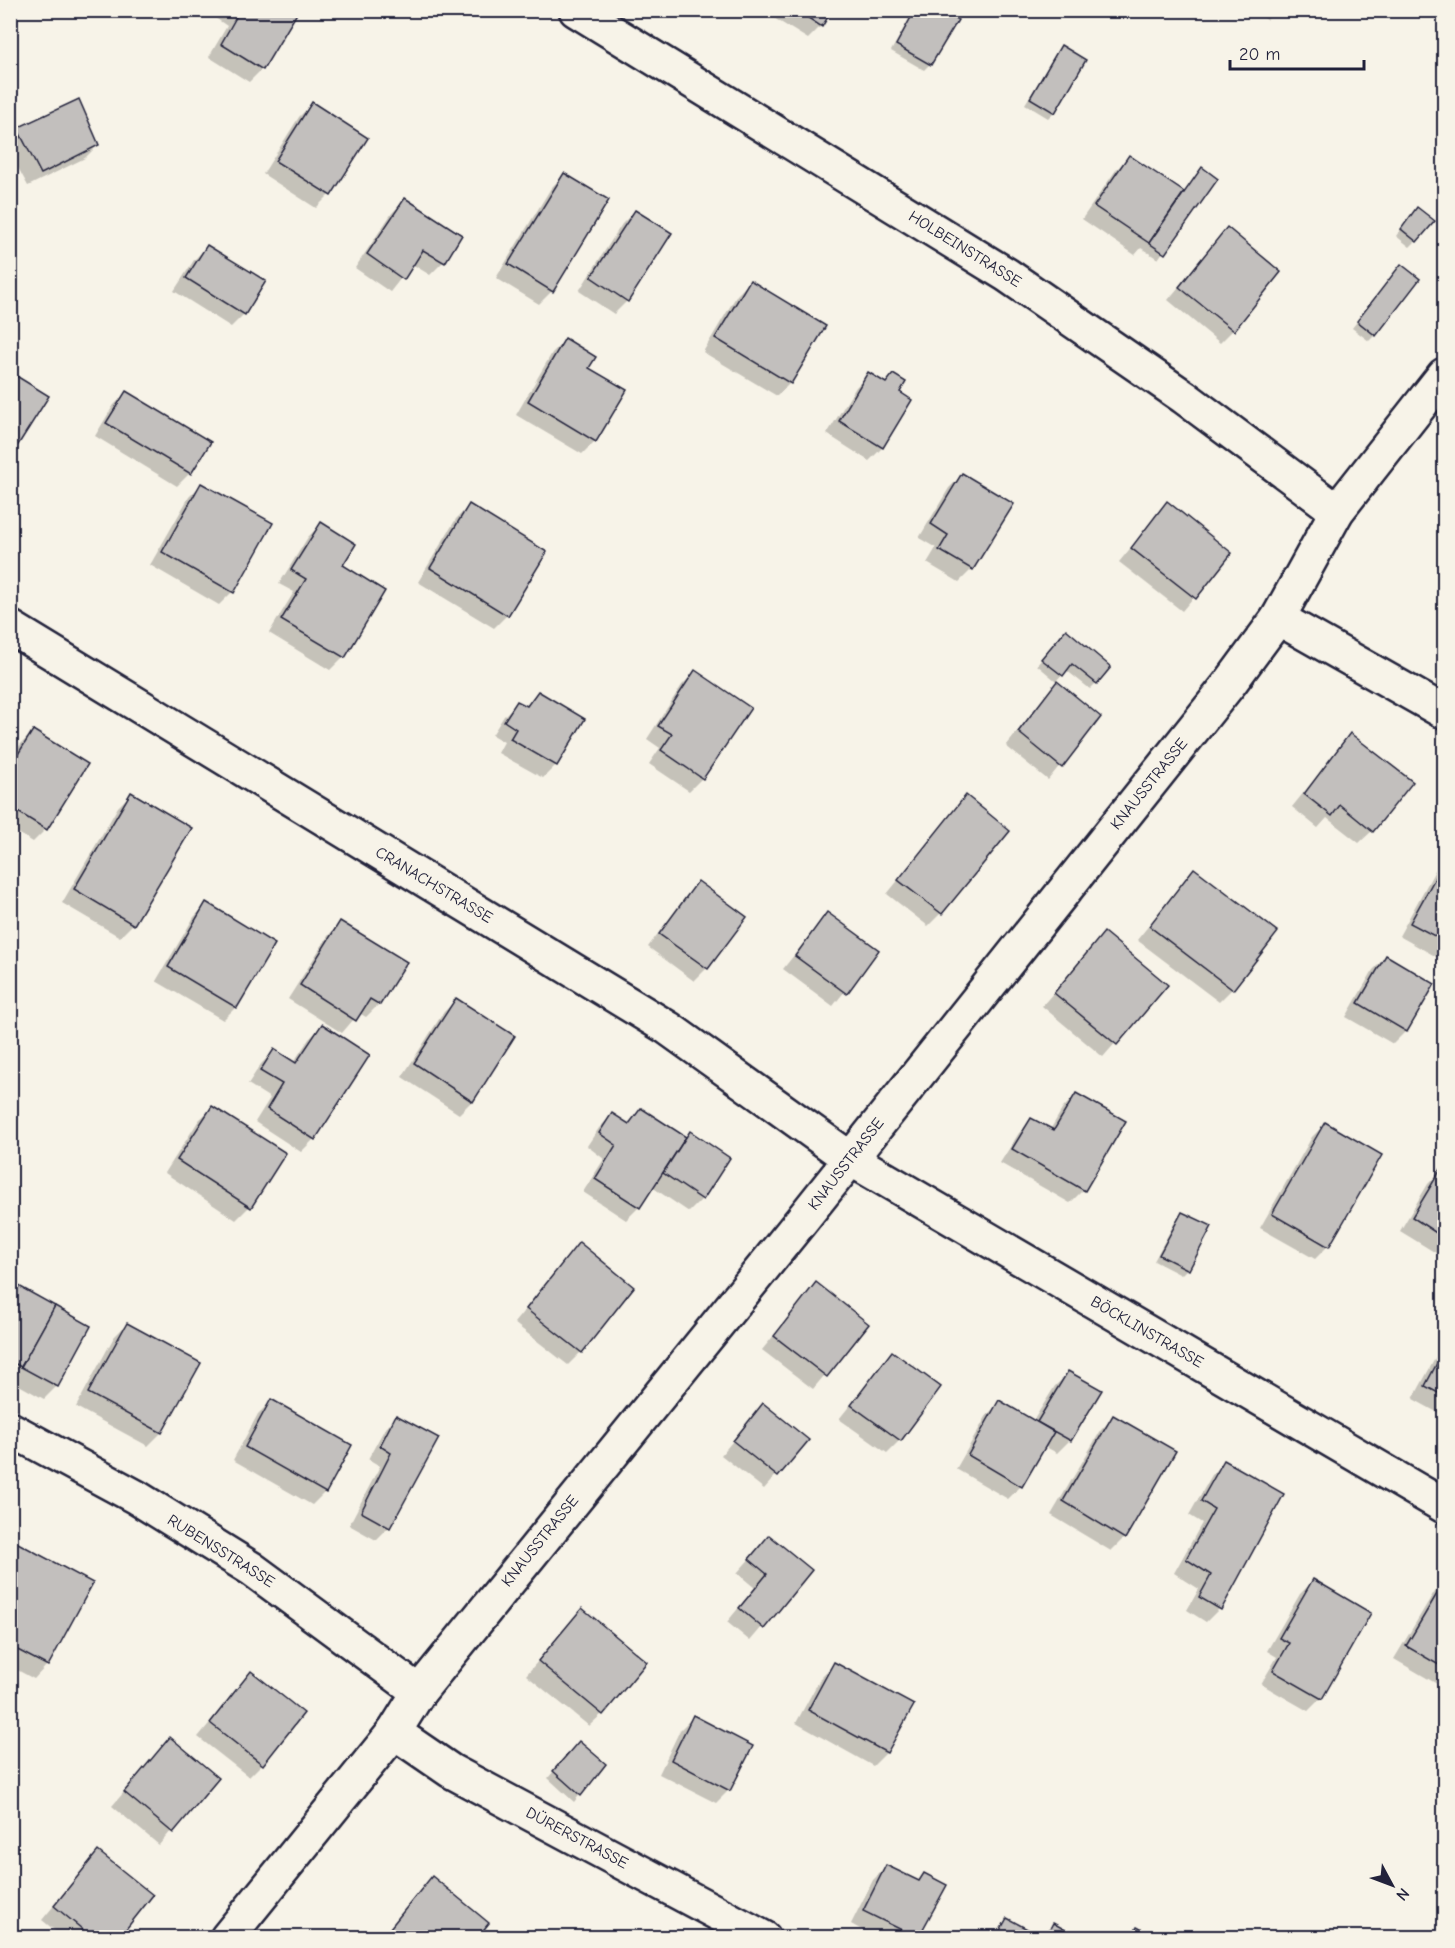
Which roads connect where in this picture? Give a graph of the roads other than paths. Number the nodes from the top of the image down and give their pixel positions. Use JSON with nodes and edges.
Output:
{"nodes":[{"id":1,"x":576,"y":10,"type":"edge"},
{"id":2,"x":1444,"y":375,"type":"edge"},
{"id":3,"x":1337,"y":511,"type":"junction"},
{"id":4,"x":1278,"y":618,"type":"junction"},
{"id":5,"x":10,"y":627,"type":"edge"},
{"id":6,"x":1444,"y":712,"type":"edge"},
{"id":7,"x":849,"y":1158,"type":"junction"},
{"id":8,"x":10,"y":1429,"type":"edge"},
{"id":9,"x":1444,"y":1506,"type":"edge"},
{"id":10,"x":419,"y":1692,"type":"junction"},
{"id":11,"x":394,"y":1732,"type":"junction"},
{"id":12,"x":227,"y":1938,"type":"edge"},
{"id":13,"x":764,"y":1938,"type":"edge"}],
"edges":[{"from":1,"to":3,"type":"street","name":"HOLBEINSTRASSE"},
{"from":2,"to":3,"type":"street","name":"KNAUSSTRASSE"},
{"from":3,"to":4,"type":"street","name":"KNAUSSTRASSE"},
{"from":4,"to":6,"type":"street"},
{"from":4,"to":7,"type":"street","name":"KNAUSSTRASSE"},
{"from":5,"to":7,"type":"street","name":"CRANACHSTRASSE"},
{"from":7,"to":9,"type":"street","name":"BÖCKLINSTRASSE"},
{"from":7,"to":10,"type":"street","name":"KNAUSSTRASSE"},
{"from":8,"to":10,"type":"street","name":"RUBENSSTRASSE"},
{"from":10,"to":11,"type":"street","name":"KNAUSSTRASSE"},
{"from":11,"to":12,"type":"street","name":"KNAUSSTRASSE"},
{"from":11,"to":13,"type":"street","name":"DÜRERSTRASSE"}]}
